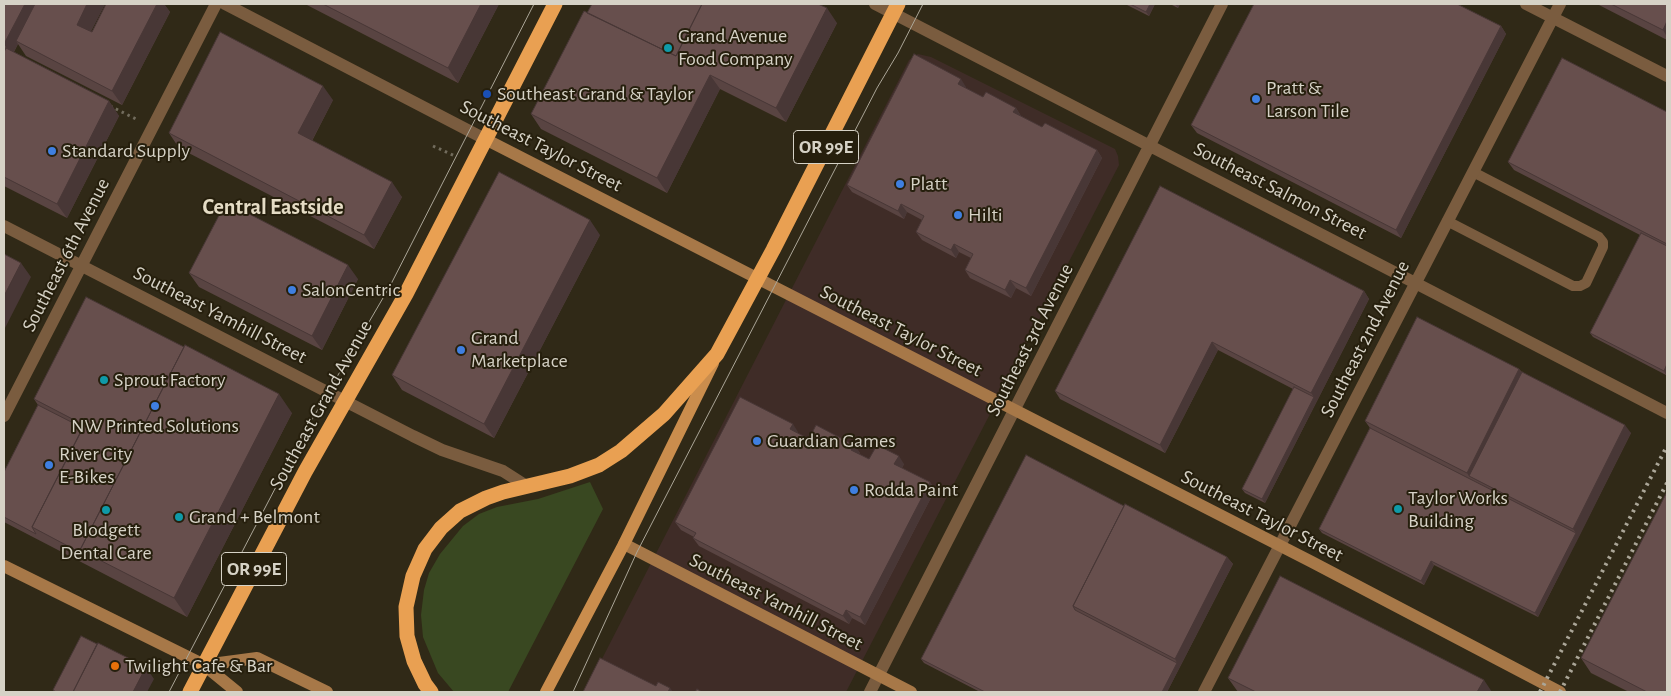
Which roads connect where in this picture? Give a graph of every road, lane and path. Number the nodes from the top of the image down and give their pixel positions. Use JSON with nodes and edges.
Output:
{"nodes":[{"id":1,"x":216,"y":4,"type":"edge"},
{"id":2,"x":225,"y":4,"type":"edge"},
{"id":3,"x":555,"y":4,"type":"edge"},
{"id":4,"x":875,"y":4,"type":"edge"},
{"id":5,"x":1222,"y":4,"type":"edge"},
{"id":6,"x":1526,"y":4,"type":"edge"},
{"id":7,"x":1560,"y":4,"type":"edge"},
{"id":8,"x":896,"y":9,"type":"edge"},
{"id":9,"x":1553,"y":17,"type":"junction"},
{"id":10,"x":1667,"y":76,"type":"edge"},
{"id":11,"x":103,"y":102,"type":"edge"},
{"id":12,"x":152,"y":128,"type":"junction"},
{"id":13,"x":485,"y":139,"type":"junction"},
{"id":14,"x":1150,"y":146,"type":"junction"},
{"id":15,"x":1473,"y":172,"type":"junction"},
{"id":16,"x":1447,"y":221,"type":"junction"},
{"id":17,"x":4,"y":226,"type":"edge"},
{"id":18,"x":81,"y":266,"type":"junction"},
{"id":19,"x":758,"y":279,"type":"junction"},
{"id":20,"x":1416,"y":283,"type":"junction"},
{"id":21,"x":717,"y":354,"type":"junction"},
{"id":22,"x":345,"y":401,"type":"junction"},
{"id":23,"x":1015,"y":410,"type":"junction"},
{"id":24,"x":1667,"y":413,"type":"edge"},
{"id":25,"x":4,"y":416,"type":"edge"},
{"id":26,"x":528,"y":487,"type":"junction"},
{"id":27,"x":624,"y":544,"type":"junction"},
{"id":28,"x":1279,"y":546,"type":"junction"},
{"id":29,"x":4,"y":566,"type":"edge"},
{"id":30,"x":204,"y":666,"type":"junction"},
{"id":31,"x":879,"y":676,"type":"junction"},
{"id":32,"x":190,"y":692,"type":"edge"},
{"id":33,"x":237,"y":692,"type":"edge"},
{"id":34,"x":327,"y":692,"type":"edge"},
{"id":35,"x":431,"y":692,"type":"edge"},
{"id":36,"x":546,"y":692,"type":"edge"},
{"id":37,"x":870,"y":692,"type":"edge"},
{"id":38,"x":911,"y":692,"type":"edge"},
{"id":39,"x":1204,"y":692,"type":"edge"},
{"id":40,"x":1560,"y":692,"type":"edge"}],
"edges":[{"from":1,"to":12,"type":"street","name":"Southeast 6th Avenue"},
{"from":2,"to":13,"type":"street","name":"Southeast Taylor Street"},
{"from":3,"to":13,"type":"highway","name":"Southeast Grand Avenue","number":"OR 99E"},
{"from":4,"to":8,"type":"street","name":"Southeast Salmon Street"},
{"from":5,"to":14,"type":"street","name":"Southeast 3rd Avenue"},
{"from":6,"to":9,"type":"street"},
{"from":7,"to":9,"type":"street","name":"Southeast 2nd Avenue"},
{"from":8,"to":14,"type":"street","name":"Southeast Salmon Street"},
{"from":8,"to":19,"type":"highway","number":"OR 99E"},
{"from":9,"to":10,"type":"street"},
{"from":9,"to":15,"type":"street","name":"Southeast 2nd Avenue"},
{"from":11,"to":12,"type":"path"},
{"from":12,"to":18,"type":"street","name":"Southeast 6th Avenue"},
{"from":13,"to":19,"type":"street","name":"Southeast Taylor Street"},
{"from":13,"to":22,"type":"highway","name":"Southeast Grand Avenue","number":"OR 99E"},
{"from":14,"to":20,"type":"street","name":"Southeast Salmon Street"},
{"from":14,"to":23,"type":"street","name":"Southeast 3rd Avenue"},
{"from":15,"to":16,"type":"street","name":"Southeast 2nd Avenue"},
{"from":15,"to":16,"type":"lane"},
{"from":16,"to":20,"type":"street","name":"Southeast 2nd Avenue"},
{"from":17,"to":18,"type":"street","name":"Southeast Yamhill Street"},
{"from":18,"to":22,"type":"street","name":"Southeast Yamhill Street"},
{"from":18,"to":25,"type":"street","name":"Southeast 6th Avenue"},
{"from":19,"to":21,"type":"highway","number":"OR 99E"},
{"from":19,"to":23,"type":"street","name":"Southeast Taylor Street"},
{"from":20,"to":24,"type":"street","name":"Southeast Salmon Street"},
{"from":20,"to":28,"type":"street","name":"Southeast 2nd Avenue"},
{"from":21,"to":26,"type":"highway"},
{"from":21,"to":27,"type":"main road","number":"OR 99E"},
{"from":22,"to":26,"type":"street","name":"Southeast Yamhill Street"},
{"from":22,"to":30,"type":"highway","name":"Southeast Grand Avenue","number":"OR 99E"},
{"from":23,"to":28,"type":"street","name":"Southeast Taylor Street"},
{"from":23,"to":31,"type":"street","name":"Southeast 3rd Avenue"},
{"from":26,"to":35,"type":"highway"},
{"from":27,"to":31,"type":"street","name":"Southeast Yamhill Street"},
{"from":27,"to":36,"type":"main road","number":"OR 99E"},
{"from":28,"to":39,"type":"street","name":"Southeast 2nd Avenue"},
{"from":28,"to":40,"type":"street","name":"Southeast Taylor Street"},
{"from":29,"to":30,"type":"street"},
{"from":30,"to":32,"type":"highway","name":"Southeast Grand Avenue","number":"OR 99E"},
{"from":30,"to":33,"type":"street"},
{"from":30,"to":34,"type":"street"},
{"from":31,"to":37,"type":"street","name":"Southeast 3rd Avenue"},
{"from":31,"to":38,"type":"street","name":"Southeast Yamhill Street"}]}
